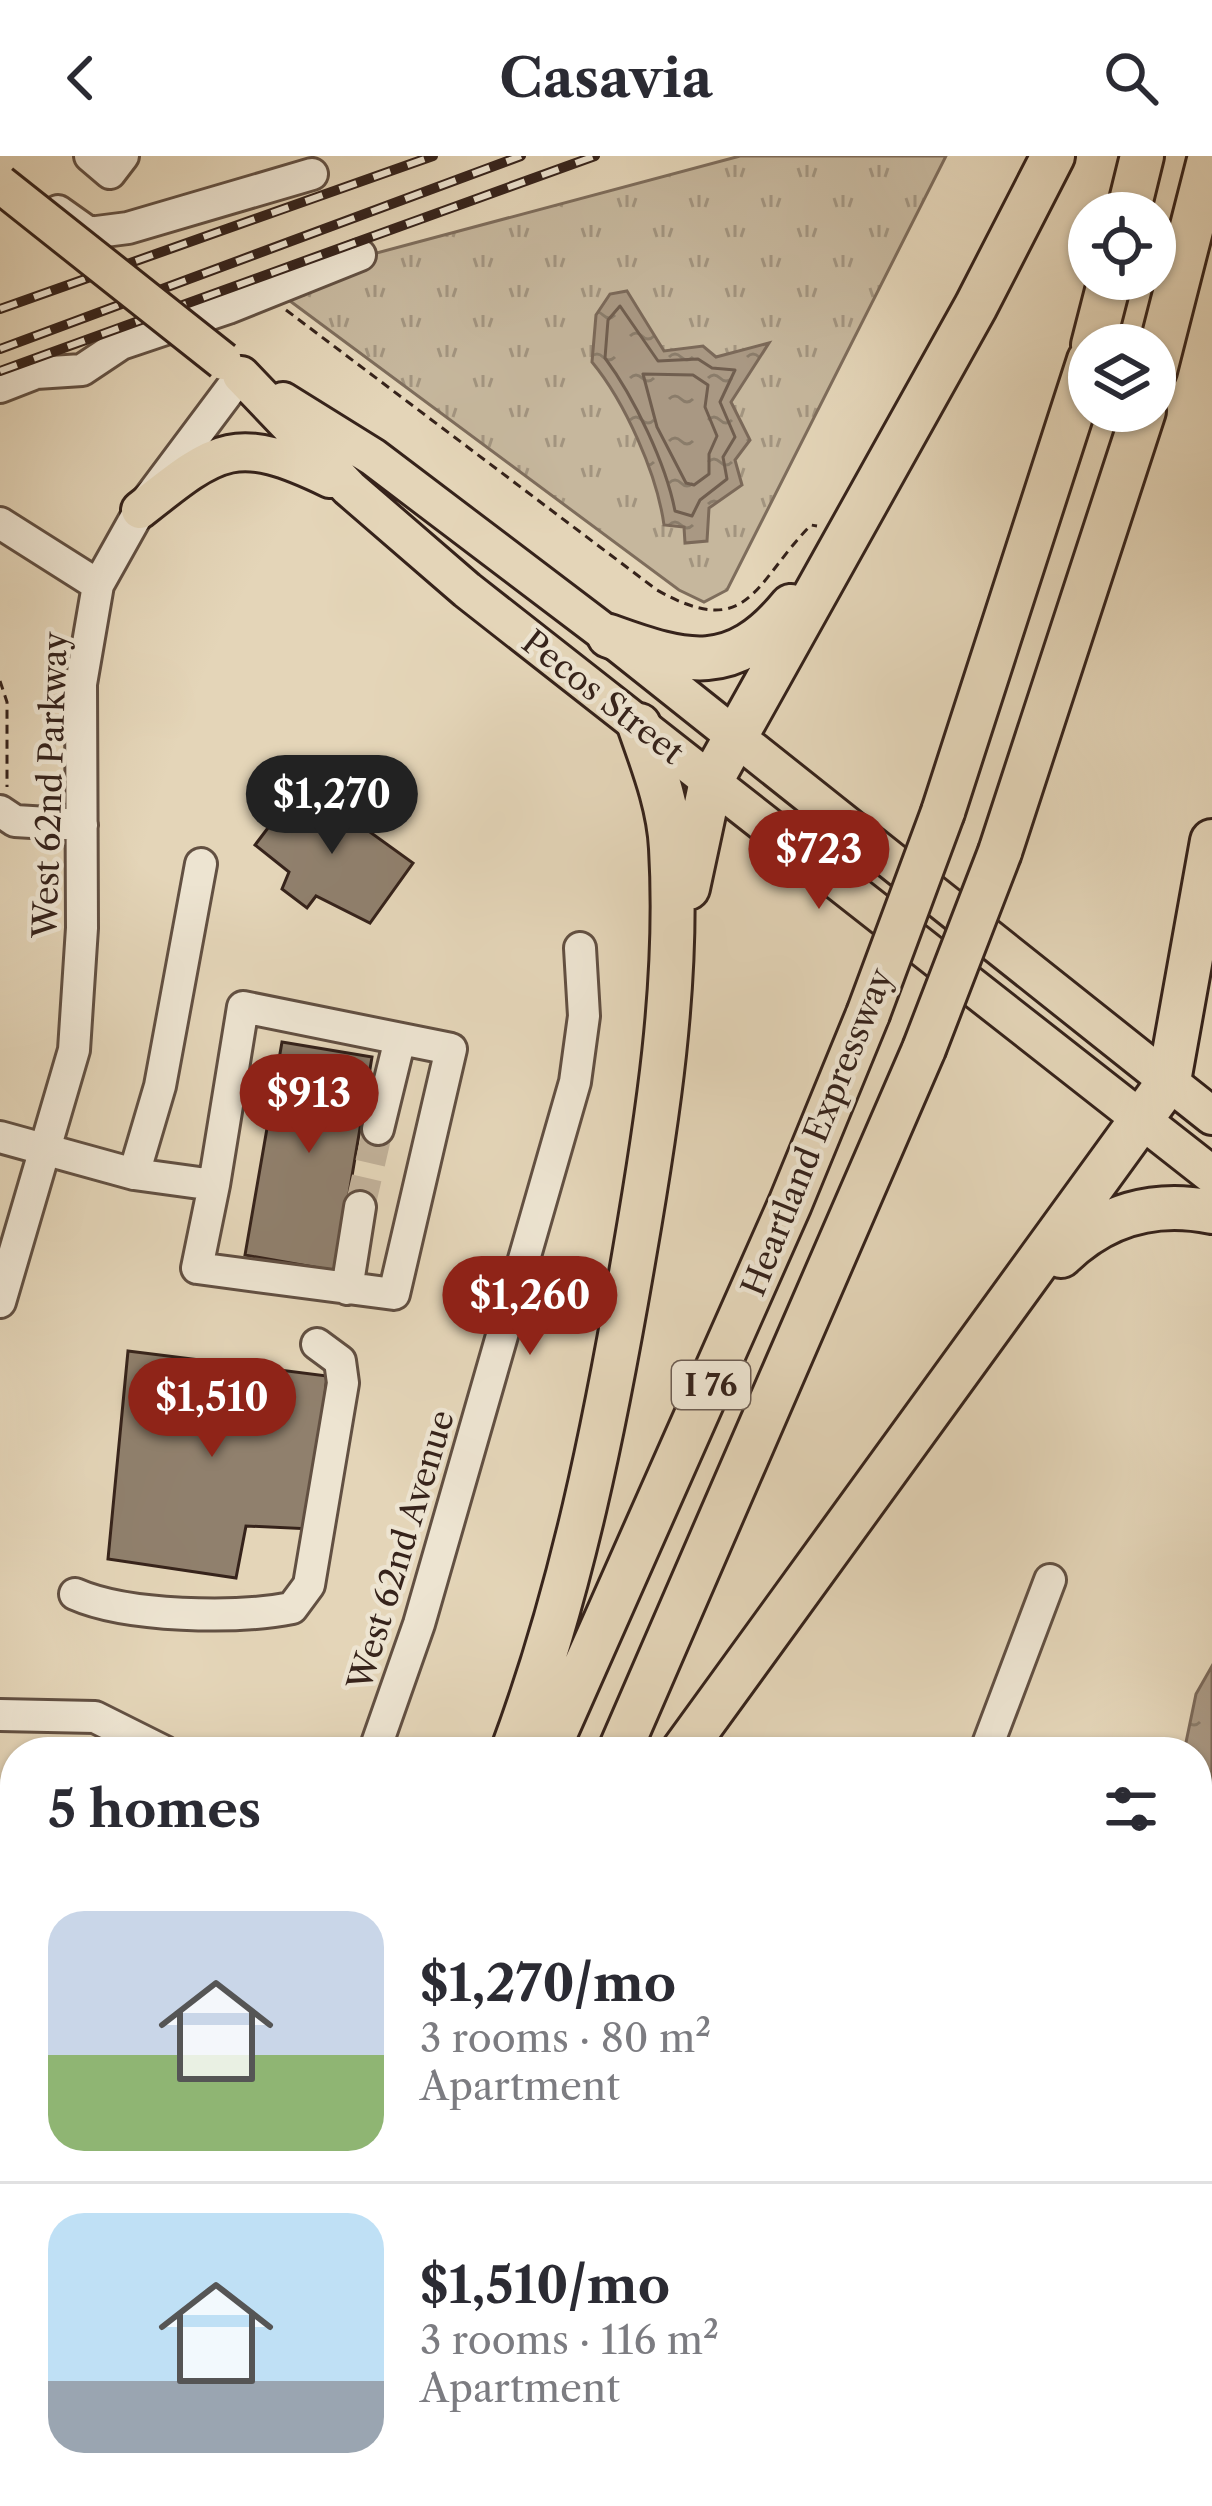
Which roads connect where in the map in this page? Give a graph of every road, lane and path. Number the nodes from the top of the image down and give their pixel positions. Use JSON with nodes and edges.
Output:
{"nodes":[{"id":1,"x":89,"y":156,"type":"edge"},
{"id":2,"x":123,"y":156,"type":"edge"},
{"id":3,"x":1142,"y":156,"type":"edge"},
{"id":4,"x":1210,"y":156,"type":"edge"},
{"id":5,"x":312,"y":162,"type":"edge"},
{"id":6,"x":0,"y":169,"type":"edge"},
{"id":7,"x":1044,"y":174,"type":"edge"},
{"id":8,"x":0,"y":184,"type":"edge"},
{"id":9,"x":1133,"y":192,"type":"edge"},
{"id":10,"x":360,"y":254,"type":"dead end"},
{"id":11,"x":266,"y":293,"type":"junction"},
{"id":12,"x":1167,"y":324,"type":"edge"},
{"id":13,"x":232,"y":368,"type":"junction"},
{"id":14,"x":0,"y":387,"type":"edge"},
{"id":15,"x":1068,"y":425,"type":"edge"},
{"id":16,"x":1137,"y":432,"type":"edge"},
{"id":17,"x":349,"y":488,"type":"junction"},
{"id":18,"x":140,"y":510,"type":"junction"},
{"id":19,"x":6,"y":528,"type":"edge"},
{"id":20,"x":845,"y":537,"type":"junction"},
{"id":21,"x":98,"y":585,"type":"junction"},
{"id":22,"x":609,"y":636,"type":"junction"},
{"id":23,"x":0,"y":682,"type":"edge"},
{"id":24,"x":639,"y":725,"type":"junction"},
{"id":25,"x":734,"y":735,"type":"junction"},
{"id":26,"x":711,"y":781,"type":"junction"},
{"id":27,"x":7,"y":805,"type":"edge"},
{"id":28,"x":82,"y":825,"type":"junction"},
{"id":29,"x":1211,"y":851,"type":"edge"},
{"id":30,"x":201,"y":865,"type":"dead end"},
{"id":31,"x":1212,"y":924,"type":"edge"},
{"id":32,"x":580,"y":948,"type":"dead end"},
{"id":33,"x":671,"y":965,"type":"junction"},
{"id":34,"x":400,"y":1039,"type":"junction"},
{"id":35,"x":1169,"y":1082,"type":"junction"},
{"id":36,"x":1212,"y":1116,"type":"edge"},
{"id":37,"x":1144,"y":1122,"type":"junction"},
{"id":38,"x":379,"y":1129,"type":"tunnel mouth"},
{"id":39,"x":0,"y":1137,"type":"edge"},
{"id":40,"x":47,"y":1153,"type":"junction"},
{"id":41,"x":134,"y":1174,"type":"junction"},
{"id":42,"x":1212,"y":1175,"type":"edge"},
{"id":43,"x":214,"y":1185,"type":"junction"},
{"id":44,"x":360,"y":1207,"type":"tunnel mouth"},
{"id":45,"x":1212,"y":1212,"type":"edge"},
{"id":46,"x":347,"y":1288,"type":"junction"},
{"id":47,"x":0,"y":1302,"type":"edge"},
{"id":48,"x":987,"y":1329,"type":"junction"},
{"id":49,"x":317,"y":1344,"type":"dead end"},
{"id":50,"x":1050,"y":1580,"type":"dead end"},
{"id":51,"x":75,"y":1594,"type":"dead end"},
{"id":52,"x":0,"y":1715,"type":"edge"},
{"id":53,"x":135,"y":1737,"type":"edge"},
{"id":54,"x":379,"y":1737,"type":"edge"},
{"id":55,"x":518,"y":1737,"type":"edge"},
{"id":56,"x":554,"y":1737,"type":"edge"},
{"id":57,"x":626,"y":1737,"type":"edge"},
{"id":58,"x":693,"y":1737,"type":"edge"},
{"id":59,"x":991,"y":1737,"type":"edge"}],
"edges":[{"from":1,"to":2,"type":"street"},
{"from":3,"to":9,"type":"highway"},
{"from":4,"to":12,"type":"highway"},
{"from":5,"to":6,"type":"street"},
{"from":7,"to":20,"type":"highway"},
{"from":8,"to":13,"type":"main road","name":"Pecos Street","bridge":true},
{"from":10,"to":11,"type":"street"},
{"from":11,"to":14,"type":"street"},
{"from":11,"to":20,"type":"path"},
{"from":13,"to":17,"type":"main road","name":"Pecos Street"},
{"from":13,"to":18,"type":"street","name":"West 62nd Parkway"},
{"from":13,"to":22,"type":"main road","name":"Pecos Street"},
{"from":15,"to":56,"type":"highway","name":"Heartland Expressway","number":"I 76","bridge":true},
{"from":16,"to":57,"type":"highway","name":"Heartland Expressway","number":"I 76","bridge":true},
{"from":17,"to":18,"type":"main road"},
{"from":17,"to":24,"type":"main road","name":"Pecos Street"},
{"from":18,"to":21,"type":"street","name":"West 62nd Parkway"},
{"from":19,"to":21,"type":"street"},
{"from":20,"to":22,"type":"highway"},
{"from":20,"to":25,"type":"highway"},
{"from":21,"to":28,"type":"street","name":"West 62nd Parkway"},
{"from":22,"to":25,"type":"main road","name":"Pecos Street"},
{"from":23,"to":27,"type":"path"},
{"from":24,"to":26,"type":"main road","name":"Pecos Street"},
{"from":24,"to":33,"type":"highway"},
{"from":25,"to":26,"type":"highway"},
{"from":25,"to":35,"type":"main road","name":"Pecos Street"},
{"from":26,"to":33,"type":"highway"},
{"from":26,"to":37,"type":"main road","name":"Pecos Street"},
{"from":27,"to":28,"type":"street"},
{"from":28,"to":40,"type":"street","name":"West 62nd Parkway"},
{"from":29,"to":31,"type":"highway"},
{"from":29,"to":35,"type":"highway"},
{"from":30,"to":41,"type":"street"},
{"from":32,"to":54,"type":"street","name":"West 62nd Avenue"},
{"from":33,"to":55,"type":"highway"},
{"from":34,"to":38,"type":"street"},
{"from":34,"to":43,"type":"street"},
{"from":34,"to":46,"type":"street"},
{"from":35,"to":36,"type":"main road","name":"Pecos Street"},
{"from":35,"to":37,"type":"highway"},
{"from":37,"to":42,"type":"main road","name":"Pecos Street"},
{"from":37,"to":48,"type":"highway"},
{"from":39,"to":40,"type":"street"},
{"from":40,"to":41,"type":"street"},
{"from":40,"to":47,"type":"street","name":"West 62nd Parkway"},
{"from":41,"to":43,"type":"street"},
{"from":43,"to":46,"type":"street"},
{"from":44,"to":46,"type":"street"},
{"from":45,"to":48,"type":"highway"},
{"from":48,"to":58,"type":"highway"},
{"from":49,"to":51,"type":"street"},
{"from":50,"to":59,"type":"street"},
{"from":52,"to":53,"type":"street"}]}
